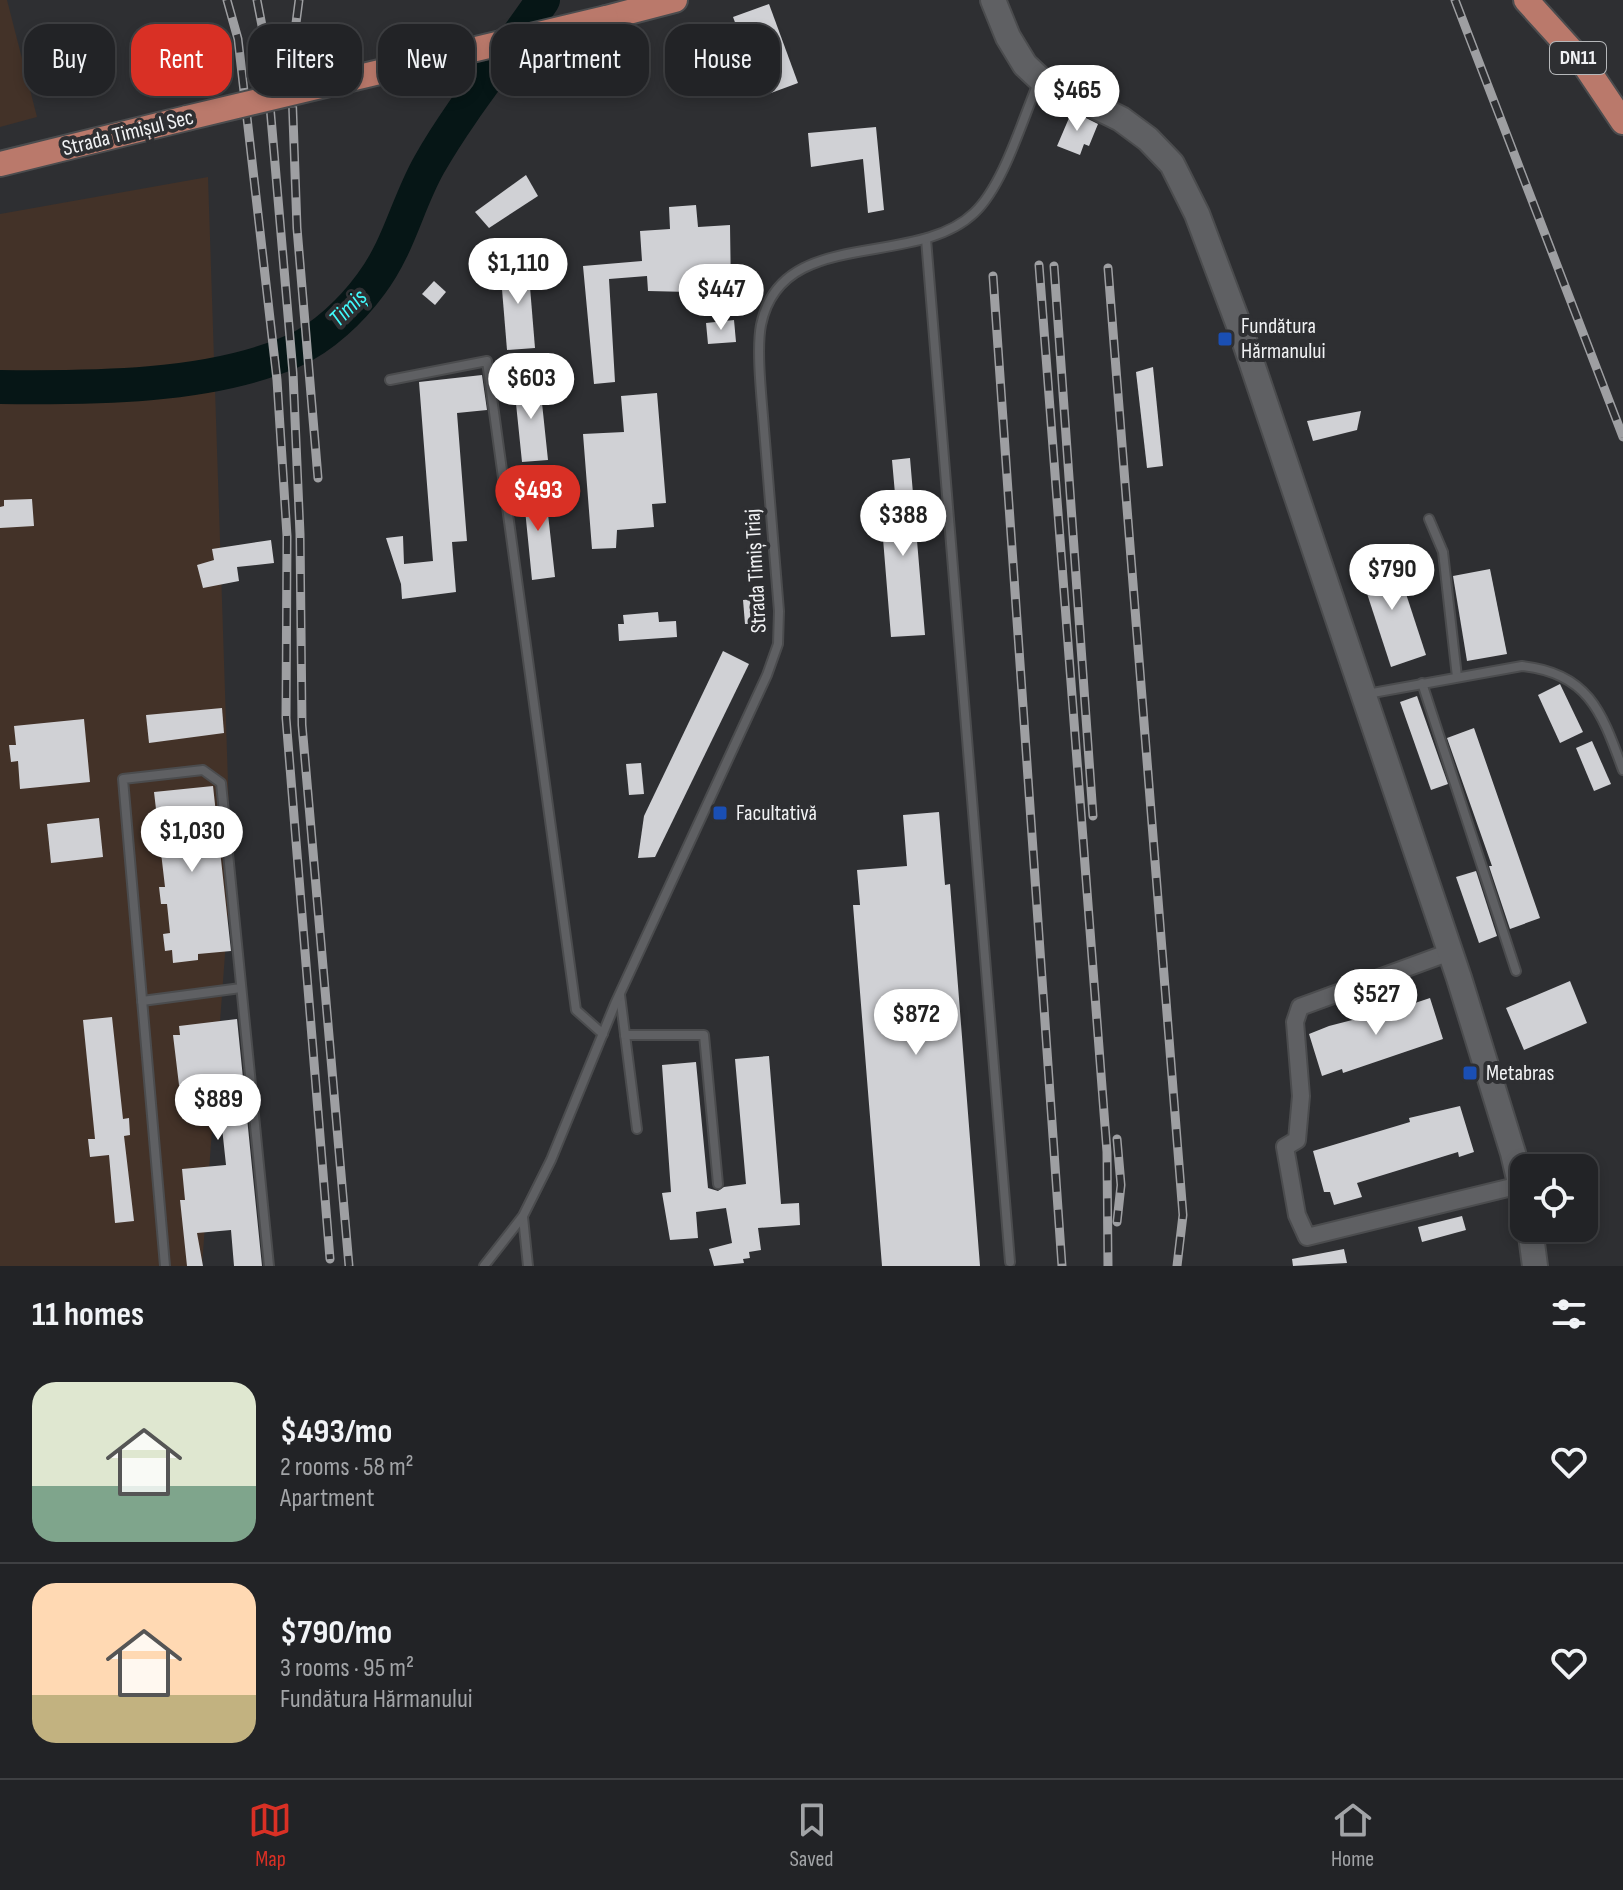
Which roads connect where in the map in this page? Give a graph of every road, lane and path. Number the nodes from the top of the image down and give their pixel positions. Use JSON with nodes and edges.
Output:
{"nodes":[{"id":1,"x":675,"y":0,"type":"edge"},
{"id":2,"x":993,"y":0,"type":"edge"},
{"id":3,"x":1526,"y":0,"type":"edge"},
{"id":4,"x":1040,"y":79,"type":"junction"},
{"id":5,"x":1623,"y":122,"type":"edge"},
{"id":6,"x":0,"y":164,"type":"edge"},
{"id":7,"x":926,"y":239,"type":"junction"},
{"id":8,"x":390,"y":380,"type":"dead end"},
{"id":9,"x":1429,"y":519,"type":"dead end"},
{"id":10,"x":1457,"y":677,"type":"junction"},
{"id":11,"x":1422,"y":683,"type":"junction"},
{"id":12,"x":1362,"y":695,"type":"junction"},
{"id":13,"x":1623,"y":770,"type":"edge"},
{"id":14,"x":1450,"y":952,"type":"junction"},
{"id":15,"x":1516,"y":971,"type":"dead end"},
{"id":16,"x":241,"y":988,"type":"junction"},
{"id":17,"x":620,"y":994,"type":"junction"},
{"id":18,"x":142,"y":1001,"type":"junction"},
{"id":19,"x":603,"y":1034,"type":"junction"},
{"id":20,"x":625,"y":1035,"type":"junction"},
{"id":21,"x":637,"y":1129,"type":"dead end"},
{"id":22,"x":1513,"y":1154,"type":"edge"},
{"id":23,"x":718,"y":1184,"type":"dead end"},
{"id":24,"x":1510,"y":1195,"type":"edge"},
{"id":25,"x":523,"y":1216,"type":"junction"},
{"id":26,"x":1532,"y":1242,"type":"edge"},
{"id":27,"x":1010,"y":1262,"type":"dead end"},
{"id":28,"x":165,"y":1266,"type":"edge"},
{"id":29,"x":269,"y":1266,"type":"edge"},
{"id":30,"x":484,"y":1266,"type":"edge"},
{"id":31,"x":528,"y":1266,"type":"edge"},
{"id":32,"x":1535,"y":1266,"type":"edge"}],
"edges":[{"from":1,"to":6,"type":"main road","name":"Strada Timișul Sec","bridge":true},
{"from":2,"to":4,"type":"main road"},
{"from":3,"to":5,"type":"main road","number":"DN11"},
{"from":4,"to":7,"type":"lane","name":"Strada Timiș Triaj"},
{"from":4,"to":12,"type":"main road"},
{"from":7,"to":17,"type":"lane","name":"Strada Timiș Triaj"},
{"from":7,"to":27,"type":"lane"},
{"from":8,"to":19,"type":"lane"},
{"from":9,"to":10,"type":"lane"},
{"from":10,"to":11,"type":"lane"},
{"from":10,"to":13,"type":"lane"},
{"from":11,"to":12,"type":"lane"},
{"from":11,"to":15,"type":"lane"},
{"from":12,"to":14,"type":"main road"},
{"from":14,"to":22,"type":"main road"},
{"from":14,"to":24,"type":"street"},
{"from":16,"to":18,"type":"lane"},
{"from":16,"to":18,"type":"lane"},
{"from":16,"to":29,"type":"lane"},
{"from":17,"to":19,"type":"lane","name":"Strada Timiș Triaj"},
{"from":17,"to":20,"type":"lane"},
{"from":18,"to":28,"type":"lane"},
{"from":19,"to":25,"type":"lane","name":"Strada Timiș Triaj"},
{"from":20,"to":21,"type":"lane"},
{"from":20,"to":23,"type":"lane"},
{"from":25,"to":30,"type":"lane","name":"Strada Timiș Triaj"},
{"from":25,"to":31,"type":"lane"},
{"from":26,"to":32,"type":"main road"}]}
